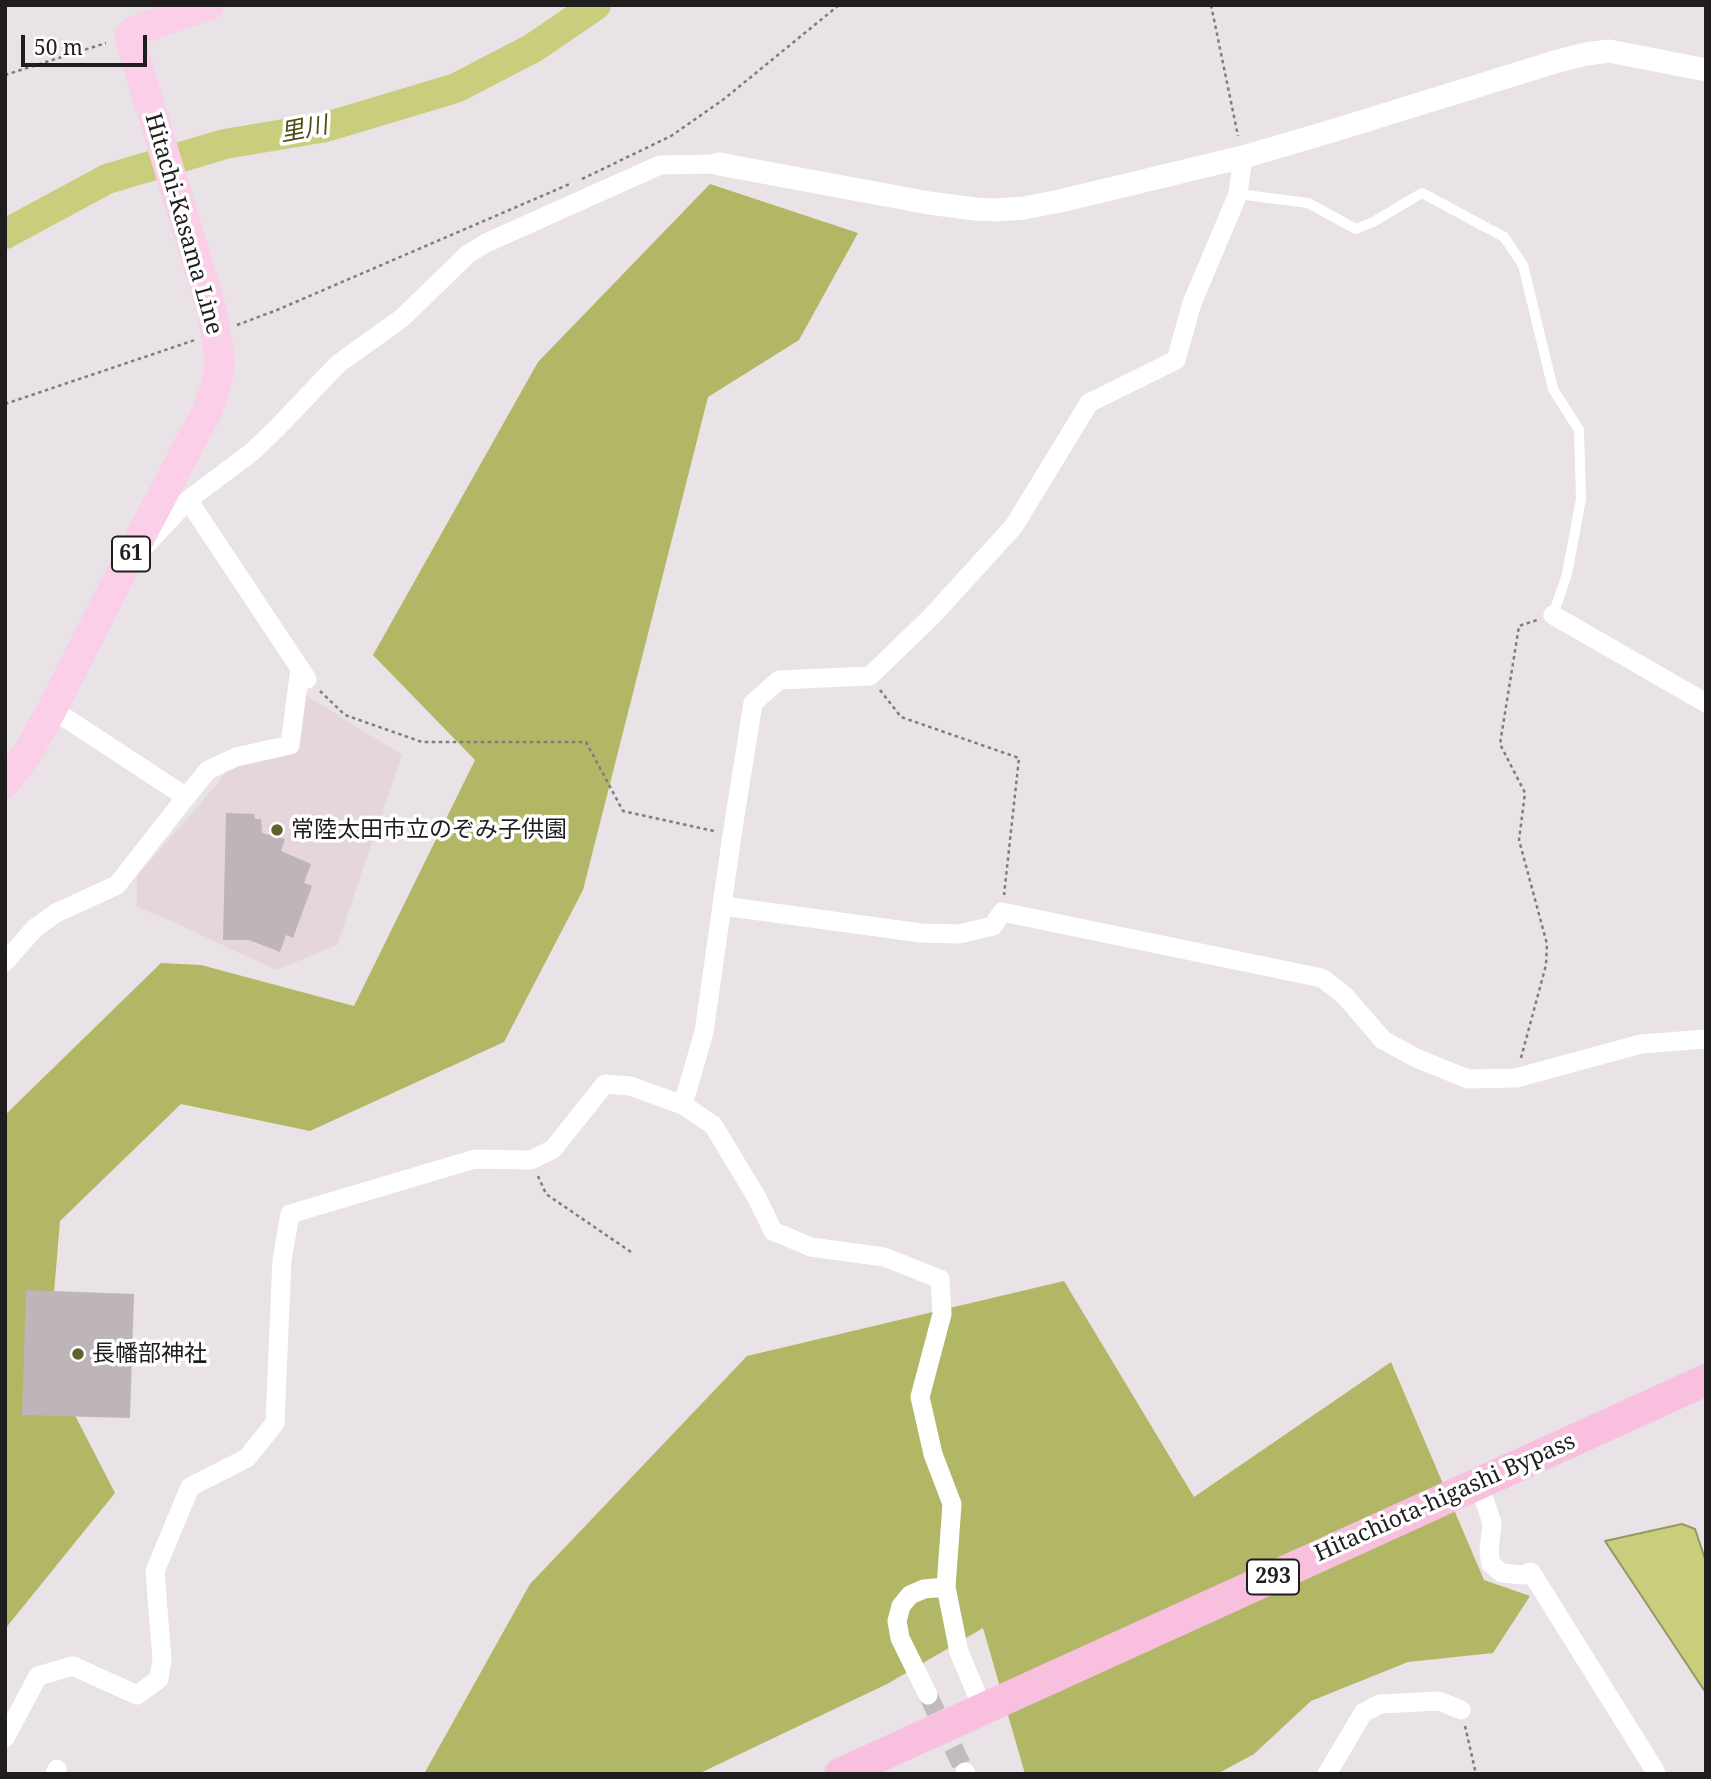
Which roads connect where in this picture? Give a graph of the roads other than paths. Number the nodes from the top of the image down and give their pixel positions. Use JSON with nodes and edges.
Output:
{"nodes":[{"id":1,"x":209,"y":5,"type":"edge"},
{"id":2,"x":1706,"y":70,"type":"edge"},
{"id":3,"x":1243,"y":157,"type":"junction"},
{"id":4,"x":719,"y":164,"type":"joint"},
{"id":5,"x":1238,"y":194,"type":"junction"},
{"id":6,"x":176,"y":469,"type":"junction"},
{"id":7,"x":194,"y":496,"type":"junction"},
{"id":8,"x":124,"y":568,"type":"junction"},
{"id":9,"x":1553,"y":615,"type":"joint"},
{"id":10,"x":1706,"y":703,"type":"edge"},
{"id":11,"x":52,"y":709,"type":"junction"},
{"id":12,"x":5,"y":783,"type":"edge"},
{"id":13,"x":186,"y":797,"type":"junction"},
{"id":14,"x":723,"y":906,"type":"junction"},
{"id":15,"x":5,"y":962,"type":"edge"},
{"id":16,"x":1706,"y":1038,"type":"edge"},
{"id":17,"x":683,"y":1105,"type":"junction"},
{"id":18,"x":1706,"y":1380,"type":"edge"},
{"id":19,"x":1476,"y":1484,"type":"junction"},
{"id":20,"x":946,"y":1587,"type":"junction"},
{"id":21,"x":928,"y":1695,"type":"tunnel mouth"},
{"id":22,"x":983,"y":1709,"type":"junction"},
{"id":23,"x":1461,"y":1710,"type":"road end"},
{"id":24,"x":5,"y":1738,"type":"edge"},
{"id":25,"x":840,"y":1774,"type":"edge"},
{"id":26,"x":1327,"y":1774,"type":"edge"},
{"id":27,"x":1656,"y":1774,"type":"edge"}],
"edges":[{"from":1,"to":6,"type":"main road","name":"Hitachi-Kasama Line","number":"61"},
{"from":2,"to":3,"type":"street"},
{"from":3,"to":4,"type":"street"},
{"from":3,"to":5,"type":"street"},
{"from":4,"to":7,"type":"street"},
{"from":5,"to":9,"type":"lane"},
{"from":5,"to":14,"type":"street"},
{"from":6,"to":7,"type":"street"},
{"from":6,"to":8,"type":"main road","name":"Hitachi-Kasama Line","number":"61"},
{"from":7,"to":8,"type":"street"},
{"from":7,"to":13,"type":"street"},
{"from":8,"to":11,"type":"main road","name":"Hitachi-Kasama Line","number":"61"},
{"from":9,"to":10,"type":"street"},
{"from":11,"to":12,"type":"main road","name":"Hitachi-Kasama Line","number":"61"},
{"from":11,"to":13,"type":"street"},
{"from":13,"to":15,"type":"street"},
{"from":14,"to":16,"type":"street"},
{"from":14,"to":17,"type":"street"},
{"from":17,"to":20,"type":"street"},
{"from":17,"to":24,"type":"street"},
{"from":18,"to":19,"type":"highway","name":"Hitachiota-higashi Bypass","number":"293"},
{"from":19,"to":22,"type":"highway","name":"Hitachiota-higashi Bypass","number":"293"},
{"from":19,"to":27,"type":"street"},
{"from":20,"to":21,"type":"street"},
{"from":20,"to":22,"type":"street"},
{"from":22,"to":25,"type":"highway","name":"Hitachiota-higashi Bypass","number":"293"},
{"from":23,"to":26,"type":"street"}]}
